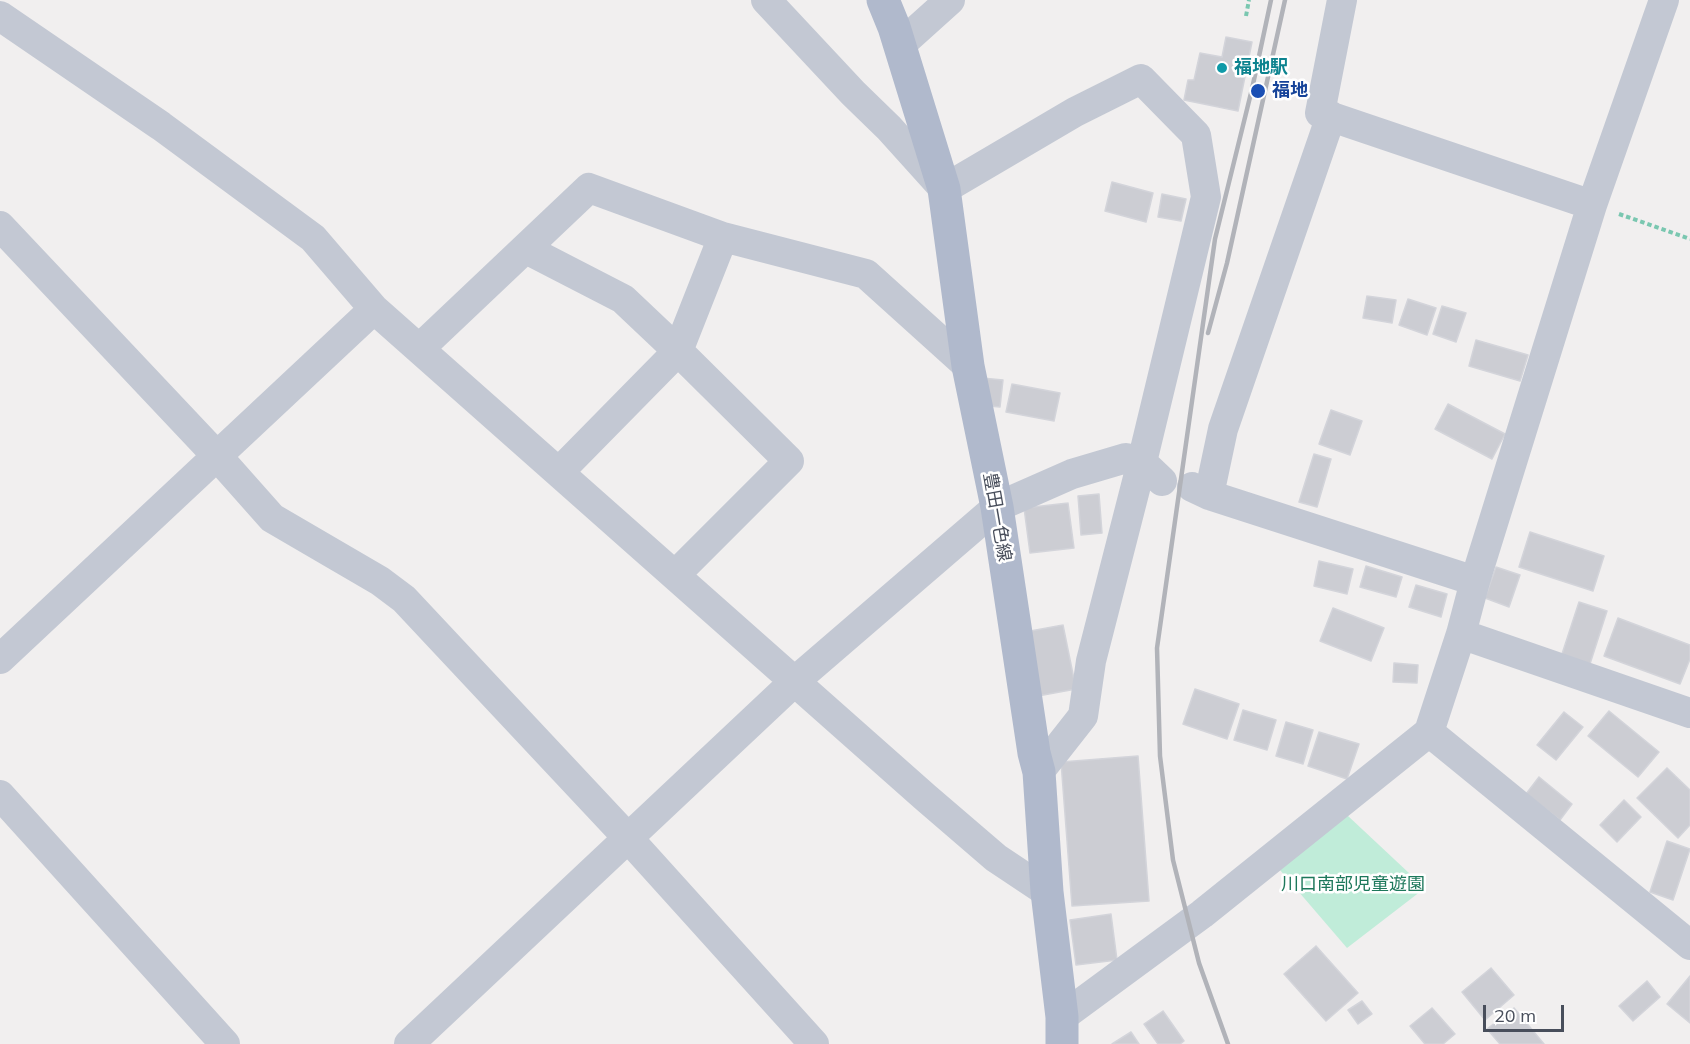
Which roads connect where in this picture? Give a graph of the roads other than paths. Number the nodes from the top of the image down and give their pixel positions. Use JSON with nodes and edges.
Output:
{"nodes":[{"id":1,"x":766,"y":0,"type":"edge"},
{"id":2,"x":883,"y":0,"type":"edge"},
{"id":3,"x":950,"y":0,"type":"edge"},
{"id":4,"x":1342,"y":0,"type":"edge"},
{"id":5,"x":1664,"y":0,"type":"edge"},
{"id":6,"x":0,"y":16,"type":"edge"},
{"id":7,"x":900,"y":45,"type":"junction"},
{"id":8,"x":1331,"y":117,"type":"junction"},
{"id":9,"x":944,"y":189,"type":"junction"},
{"id":10,"x":1593,"y":205,"type":"junction"},
{"id":11,"x":0,"y":226,"type":"edge"},
{"id":12,"x":723,"y":237,"type":"junction"},
{"id":13,"x":526,"y":249,"type":"junction"},
{"id":14,"x":374,"y":309,"type":"junction"},
{"id":15,"x":419,"y":349,"type":"junction"},
{"id":16,"x":678,"y":351,"type":"junction"},
{"id":17,"x":968,"y":366,"type":"junction"},
{"id":18,"x":217,"y":456,"type":"junction"},
{"id":19,"x":559,"y":472,"type":"junction"},
{"id":20,"x":1152,"y":472,"type":"junction"},
{"id":21,"x":997,"y":507,"type":"junction"},
{"id":22,"x":675,"y":575,"type":"junction"},
{"id":23,"x":1476,"y":581,"type":"junction"},
{"id":24,"x":1461,"y":634,"type":"junction"},
{"id":25,"x":0,"y":659,"type":"edge"},
{"id":26,"x":795,"y":681,"type":"junction"},
{"id":27,"x":1690,"y":713,"type":"edge"},
{"id":28,"x":1428,"y":732,"type":"junction"},
{"id":29,"x":1039,"y":772,"type":"junction"},
{"id":30,"x":0,"y":795,"type":"edge"},
{"id":31,"x":628,"y":838,"type":"junction"},
{"id":32,"x":1047,"y":892,"type":"junction"},
{"id":33,"x":1690,"y":945,"type":"edge"},
{"id":34,"x":1062,"y":1031,"type":"edge"},
{"id":35,"x":225,"y":1044,"type":"edge"},
{"id":36,"x":409,"y":1044,"type":"edge"},
{"id":37,"x":814,"y":1044,"type":"edge"}],
"edges":[{"from":1,"to":9,"type":"street"},
{"from":2,"to":7,"type":"main road","name":"豊田一色線"},
{"from":3,"to":7,"type":"street"},
{"from":4,"to":8,"type":"street"},
{"from":5,"to":10,"type":"street"},
{"from":6,"to":14,"type":"street"},
{"from":7,"to":9,"type":"main road","name":"豊田一色線"},
{"from":8,"to":10,"type":"street"},
{"from":8,"to":23,"type":"street"},
{"from":9,"to":17,"type":"main road","name":"豊田一色線"},
{"from":9,"to":20,"type":"street"},
{"from":10,"to":23,"type":"street"},
{"from":11,"to":18,"type":"street"},
{"from":12,"to":13,"type":"street"},
{"from":12,"to":16,"type":"street"},
{"from":12,"to":17,"type":"street"},
{"from":13,"to":15,"type":"street"},
{"from":13,"to":16,"type":"street"},
{"from":14,"to":15,"type":"street"},
{"from":14,"to":18,"type":"street"},
{"from":15,"to":19,"type":"street"},
{"from":16,"to":19,"type":"street"},
{"from":16,"to":22,"type":"street"},
{"from":17,"to":21,"type":"main road","name":"豊田一色線"},
{"from":18,"to":25,"type":"street"},
{"from":18,"to":31,"type":"street"},
{"from":19,"to":22,"type":"street"},
{"from":20,"to":21,"type":"street"},
{"from":20,"to":29,"type":"street"},
{"from":21,"to":26,"type":"street"},
{"from":21,"to":29,"type":"main road","name":"豊田一色線"},
{"from":22,"to":26,"type":"street"},
{"from":23,"to":24,"type":"street"},
{"from":24,"to":27,"type":"street"},
{"from":24,"to":28,"type":"street"},
{"from":26,"to":31,"type":"street"},
{"from":26,"to":32,"type":"street"},
{"from":28,"to":33,"type":"street"},
{"from":28,"to":34,"type":"street"},
{"from":29,"to":32,"type":"main road","name":"豊田一色線"},
{"from":30,"to":35,"type":"street"},
{"from":31,"to":36,"type":"street"},
{"from":31,"to":37,"type":"street"},
{"from":32,"to":34,"type":"main road","name":"豊田一色線"}]}
